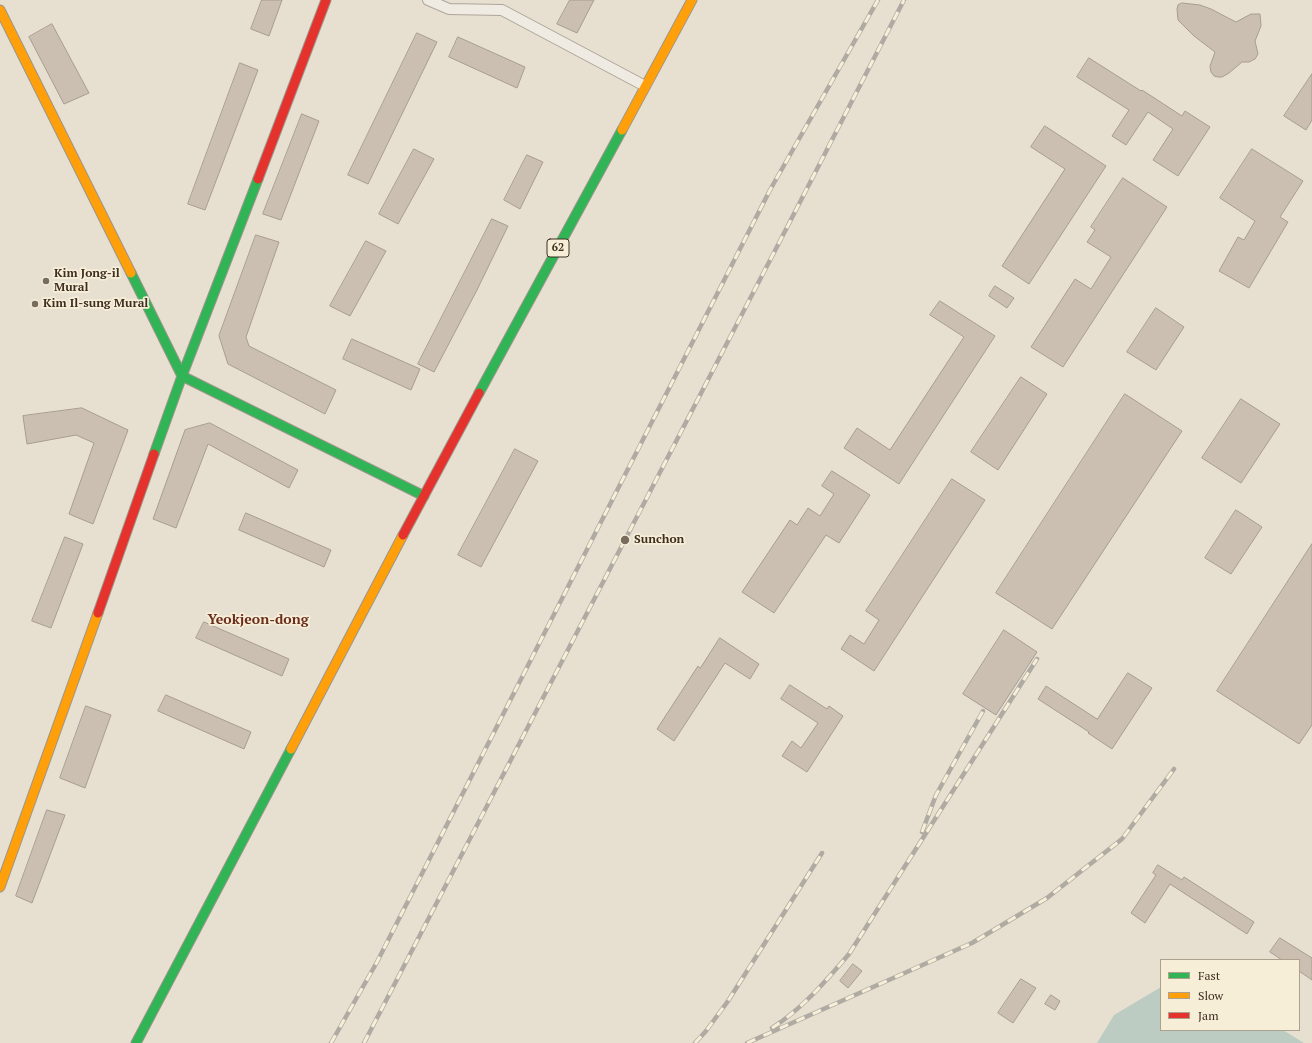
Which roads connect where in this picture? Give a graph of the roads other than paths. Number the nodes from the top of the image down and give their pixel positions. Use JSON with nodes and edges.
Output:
{"nodes":[{"id":1,"x":326,"y":0,"type":"edge"},
{"id":2,"x":428,"y":0,"type":"edge"},
{"id":3,"x":692,"y":0,"type":"edge"},
{"id":4,"x":0,"y":10,"type":"edge"},
{"id":5,"x":645,"y":86,"type":"junction"},
{"id":6,"x":182,"y":376,"type":"junction"},
{"id":7,"x":424,"y":496,"type":"junction"},
{"id":8,"x":0,"y":887,"type":"edge"},
{"id":9,"x":136,"y":1043,"type":"edge"}],
"edges":[{"from":1,"to":6,"type":"main road"},
{"from":2,"to":5,"type":"street"},
{"from":3,"to":5,"type":"main road","number":"62"},
{"from":4,"to":6,"type":"main road"},
{"from":5,"to":7,"type":"main road","number":"62"},
{"from":6,"to":7,"type":"main road"},
{"from":6,"to":8,"type":"main road"},
{"from":7,"to":9,"type":"main road"}]}
